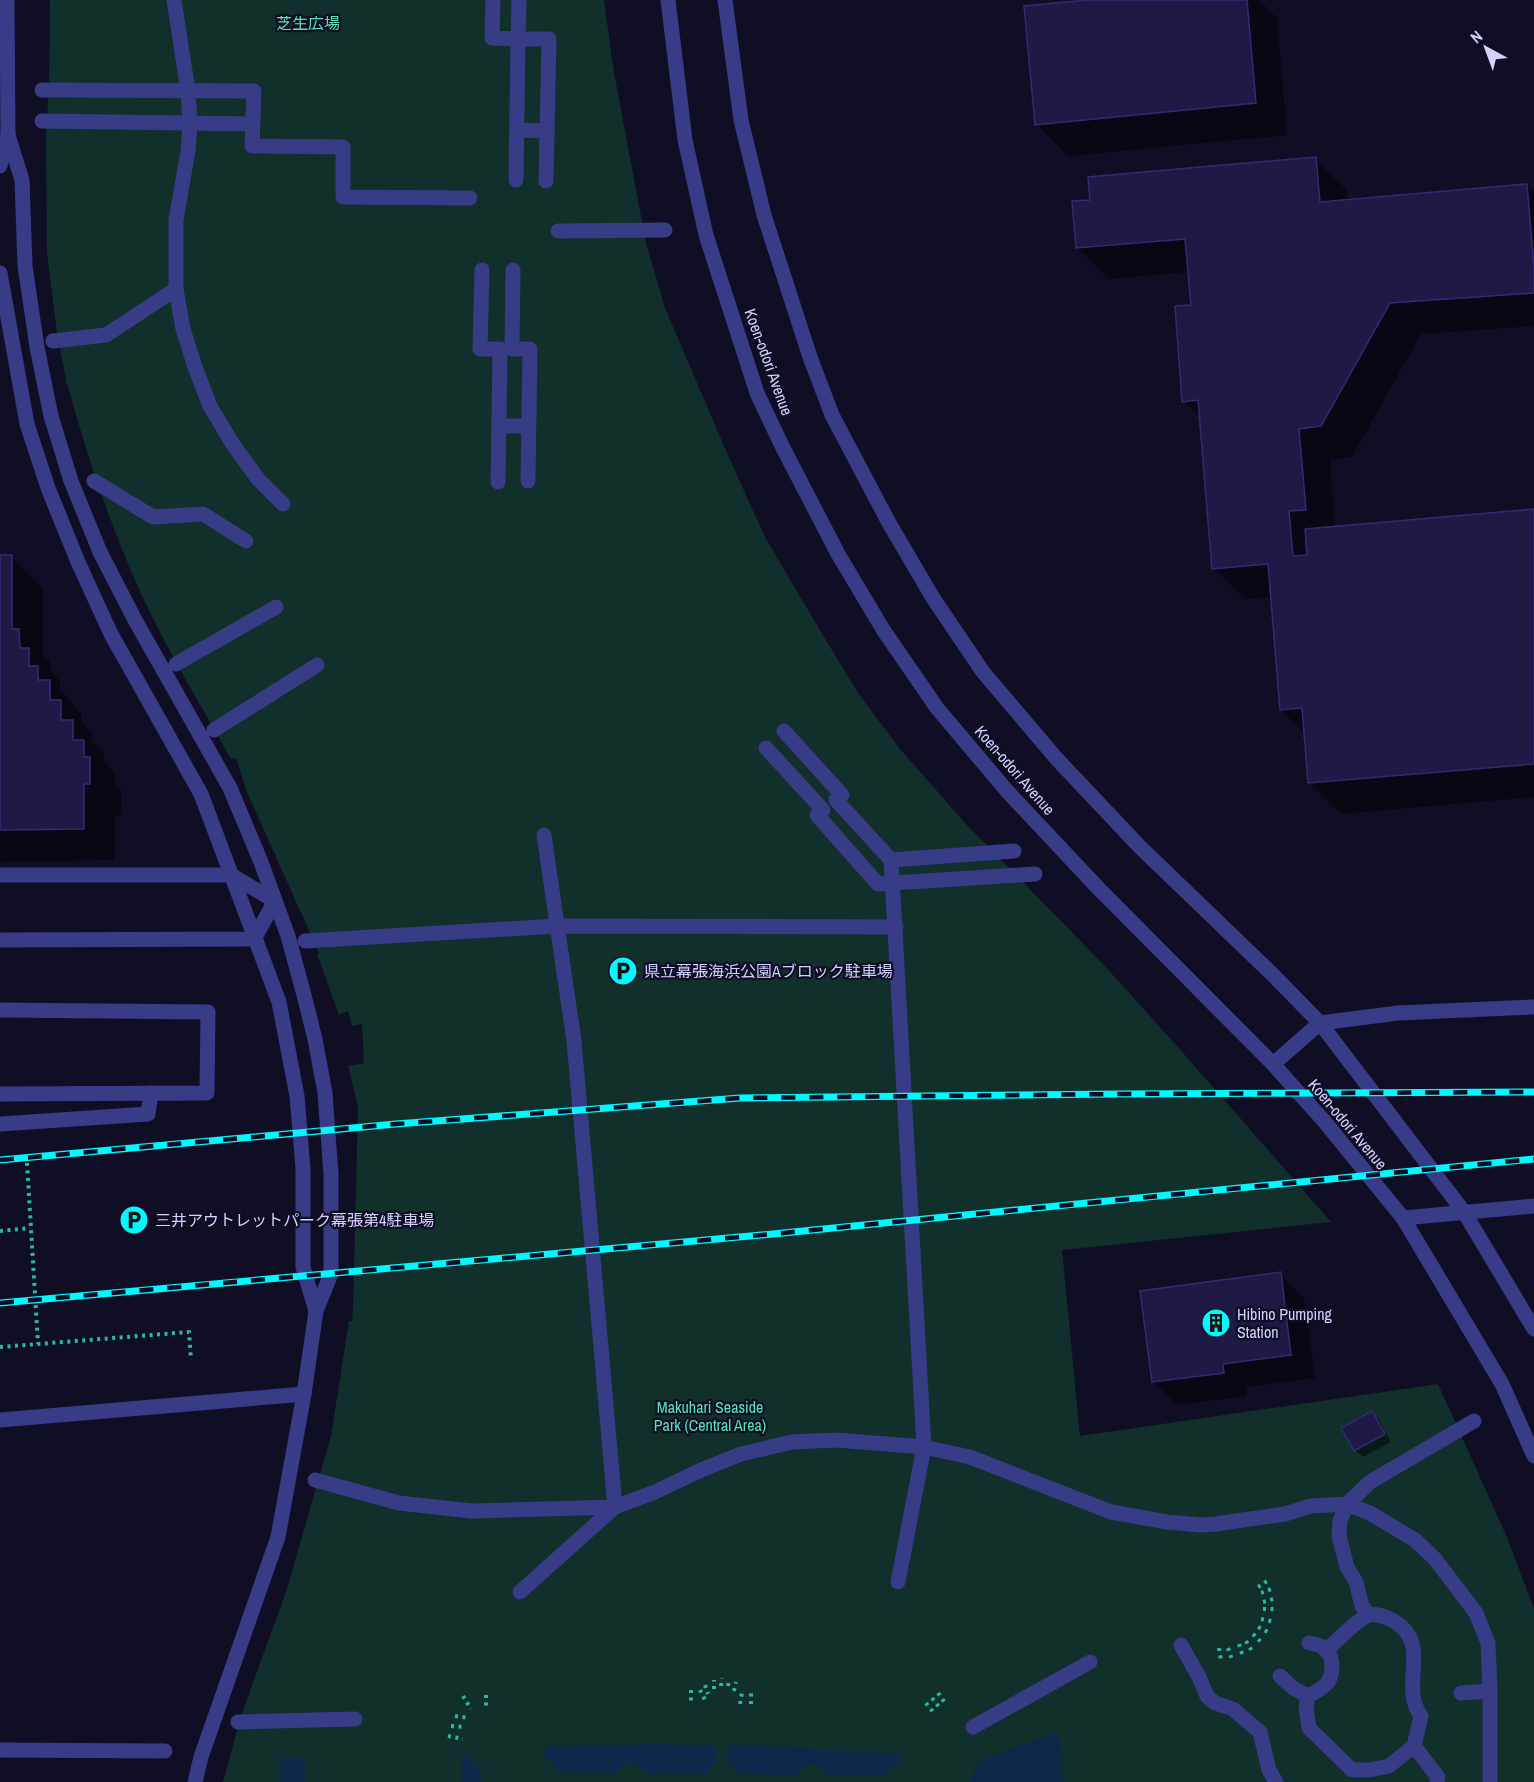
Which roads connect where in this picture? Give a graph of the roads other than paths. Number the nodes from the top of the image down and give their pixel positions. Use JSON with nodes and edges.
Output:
{"nodes":[{"id":1,"x":8,"y":0,"type":"edge"},
{"id":2,"x":174,"y":0,"type":"edge"},
{"id":3,"x":493,"y":0,"type":"edge"},
{"id":4,"x":519,"y":0,"type":"edge"},
{"id":5,"x":668,"y":0,"type":"edge"},
{"id":6,"x":725,"y":0,"type":"edge"},
{"id":7,"x":519,"y":39,"type":"junction"},
{"id":8,"x":42,"y":90,"type":"dead end"},
{"id":9,"x":188,"y":91,"type":"junction"},
{"id":10,"x":4,"y":100,"type":"edge"},
{"id":11,"x":42,"y":121,"type":"dead end"},
{"id":12,"x":190,"y":124,"type":"junction"},
{"id":13,"x":253,"y":124,"type":"junction"},
{"id":14,"x":517,"y":130,"type":"junction"},
{"id":15,"x":547,"y":131,"type":"junction"},
{"id":16,"x":8,"y":135,"type":"junction"},
{"id":17,"x":0,"y":166,"type":"edge"},
{"id":18,"x":516,"y":180,"type":"dead end"},
{"id":19,"x":546,"y":181,"type":"dead end"},
{"id":20,"x":470,"y":198,"type":"dead end"},
{"id":21,"x":558,"y":231,"type":"dead end"},
{"id":22,"x":665,"y":231,"type":"dead end"},
{"id":23,"x":482,"y":270,"type":"dead end"},
{"id":24,"x":513,"y":270,"type":"dead end"},
{"id":25,"x":0,"y":273,"type":"edge"},
{"id":26,"x":176,"y":289,"type":"junction"},
{"id":27,"x":53,"y":341,"type":"dead end"},
{"id":28,"x":506,"y":349,"type":"junction"},
{"id":29,"x":499,"y":426,"type":"junction"},
{"id":30,"x":528,"y":426,"type":"junction"},
{"id":31,"x":94,"y":481,"type":"dead end"},
{"id":32,"x":528,"y":481,"type":"dead end"},
{"id":33,"x":498,"y":482,"type":"dead end"},
{"id":34,"x":283,"y":504,"type":"dead end"},
{"id":35,"x":246,"y":541,"type":"dead end"},
{"id":36,"x":276,"y":607,"type":"dead end"},
{"id":37,"x":176,"y":664,"type":"dead end"},
{"id":38,"x":316,"y":665,"type":"dead end"},
{"id":39,"x":214,"y":730,"type":"dead end"},
{"id":40,"x":784,"y":730,"type":"dead end"},
{"id":41,"x":766,"y":748,"type":"dead end"},
{"id":42,"x":836,"y":800,"type":"junction"},
{"id":43,"x":823,"y":810,"type":"junction"},
{"id":44,"x":544,"y":835,"type":"dead end"},
{"id":45,"x":1014,"y":851,"type":"dead end"},
{"id":46,"x":891,"y":860,"type":"junction"},
{"id":47,"x":1035,"y":874,"type":"dead end"},
{"id":48,"x":0,"y":875,"type":"edge"},
{"id":49,"x":231,"y":875,"type":"junction"},
{"id":50,"x":893,"y":883,"type":"junction"},
{"id":51,"x":275,"y":902,"type":"junction"},
{"id":52,"x":557,"y":926,"type":"junction"},
{"id":53,"x":896,"y":927,"type":"junction"},
{"id":54,"x":254,"y":939,"type":"junction"},
{"id":55,"x":0,"y":940,"type":"edge"},
{"id":56,"x":305,"y":941,"type":"dead end"},
{"id":57,"x":1534,"y":1007,"type":"edge"},
{"id":58,"x":0,"y":1010,"type":"edge"},
{"id":59,"x":1320,"y":1023,"type":"junction"},
{"id":60,"x":1273,"y":1064,"type":"junction"},
{"id":61,"x":151,"y":1093,"type":"junction"},
{"id":62,"x":0,"y":1094,"type":"edge"},
{"id":63,"x":0,"y":1124,"type":"edge"},
{"id":64,"x":1534,"y":1206,"type":"edge"},
{"id":65,"x":1464,"y":1212,"type":"junction"},
{"id":66,"x":1403,"y":1218,"type":"junction"},
{"id":67,"x":316,"y":1311,"type":"junction"},
{"id":68,"x":1534,"y":1329,"type":"edge"},
{"id":69,"x":304,"y":1394,"type":"junction"},
{"id":70,"x":0,"y":1420,"type":"edge"},
{"id":71,"x":1474,"y":1421,"type":"dead end"},
{"id":72,"x":924,"y":1447,"type":"junction"},
{"id":73,"x":1534,"y":1456,"type":"edge"},
{"id":74,"x":315,"y":1480,"type":"dead end"},
{"id":75,"x":1347,"y":1504,"type":"junction"},
{"id":76,"x":615,"y":1507,"type":"junction"},
{"id":77,"x":898,"y":1582,"type":"dead end"},
{"id":78,"x":520,"y":1592,"type":"dead end"},
{"id":79,"x":1369,"y":1615,"type":"junction"},
{"id":80,"x":1310,"y":1643,"type":"dead end"},
{"id":81,"x":1181,"y":1645,"type":"dead end"},
{"id":82,"x":1326,"y":1651,"type":"junction"},
{"id":83,"x":1090,"y":1662,"type":"dead end"},
{"id":84,"x":1280,"y":1676,"type":"dead end"},
{"id":85,"x":1490,"y":1691,"type":"junction"},
{"id":86,"x":1461,"y":1693,"type":"dead end"},
{"id":87,"x":1308,"y":1696,"type":"junction"},
{"id":88,"x":355,"y":1719,"type":"dead end"},
{"id":89,"x":238,"y":1722,"type":"dead end"},
{"id":90,"x":974,"y":1727,"type":"dead end"},
{"id":91,"x":1414,"y":1746,"type":"junction"},
{"id":92,"x":0,"y":1750,"type":"edge"},
{"id":93,"x":165,"y":1751,"type":"dead end"},
{"id":94,"x":1349,"y":1776,"type":"edge"},
{"id":95,"x":195,"y":1782,"type":"edge"},
{"id":96,"x":1276,"y":1782,"type":"edge"},
{"id":97,"x":1437,"y":1782,"type":"edge"},
{"id":98,"x":1490,"y":1782,"type":"edge"}],
"edges":[{"from":1,"to":10,"type":"street"},
{"from":2,"to":9,"type":"street"},
{"from":3,"to":7,"type":"street"},
{"from":4,"to":7,"type":"street"},
{"from":5,"to":60,"type":"street","name":"Koen-odori Avenue"},
{"from":6,"to":59,"type":"street"},
{"from":7,"to":14,"type":"street"},
{"from":7,"to":15,"type":"street"},
{"from":8,"to":9,"type":"street"},
{"from":9,"to":12,"type":"street"},
{"from":9,"to":13,"type":"street"},
{"from":10,"to":16,"type":"street"},
{"from":11,"to":12,"type":"street"},
{"from":12,"to":13,"type":"street"},
{"from":12,"to":26,"type":"street"},
{"from":13,"to":20,"type":"street"},
{"from":14,"to":15,"type":"street"},
{"from":14,"to":18,"type":"street"},
{"from":15,"to":19,"type":"street"},
{"from":16,"to":17,"type":"street"},
{"from":16,"to":51,"type":"street"},
{"from":21,"to":22,"type":"street"},
{"from":23,"to":28,"type":"street"},
{"from":24,"to":28,"type":"street"},
{"from":25,"to":49,"type":"street"},
{"from":26,"to":27,"type":"street"},
{"from":26,"to":34,"type":"street"},
{"from":28,"to":29,"type":"street"},
{"from":28,"to":30,"type":"street"},
{"from":29,"to":30,"type":"street"},
{"from":29,"to":33,"type":"street"},
{"from":30,"to":32,"type":"street"},
{"from":31,"to":35,"type":"street"},
{"from":36,"to":37,"type":"street"},
{"from":38,"to":39,"type":"street"},
{"from":40,"to":42,"type":"street"},
{"from":41,"to":43,"type":"street"},
{"from":42,"to":43,"type":"street"},
{"from":42,"to":46,"type":"street"},
{"from":43,"to":50,"type":"street"},
{"from":44,"to":52,"type":"street"},
{"from":45,"to":46,"type":"street"},
{"from":46,"to":50,"type":"street"},
{"from":47,"to":50,"type":"street"},
{"from":48,"to":49,"type":"street"},
{"from":49,"to":51,"type":"street"},
{"from":49,"to":54,"type":"street"},
{"from":50,"to":53,"type":"street"},
{"from":51,"to":54,"type":"street"},
{"from":51,"to":67,"type":"street"},
{"from":52,"to":53,"type":"street"},
{"from":52,"to":56,"type":"street"},
{"from":52,"to":76,"type":"street"},
{"from":53,"to":72,"type":"street"},
{"from":54,"to":55,"type":"street"},
{"from":54,"to":67,"type":"street"},
{"from":57,"to":59,"type":"street"},
{"from":58,"to":61,"type":"street"},
{"from":59,"to":60,"type":"street"},
{"from":59,"to":65,"type":"street"},
{"from":60,"to":66,"type":"street","name":"Koen-odori Avenue"},
{"from":61,"to":62,"type":"street"},
{"from":61,"to":63,"type":"street"},
{"from":64,"to":65,"type":"street"},
{"from":65,"to":66,"type":"street"},
{"from":65,"to":68,"type":"street"},
{"from":66,"to":73,"type":"street","name":"Koen-odori Avenue"},
{"from":67,"to":69,"type":"street"},
{"from":69,"to":70,"type":"street"},
{"from":69,"to":95,"type":"street"},
{"from":71,"to":75,"type":"street"},
{"from":72,"to":75,"type":"street"},
{"from":72,"to":76,"type":"street"},
{"from":72,"to":77,"type":"street"},
{"from":74,"to":76,"type":"street"},
{"from":75,"to":79,"type":"street"},
{"from":75,"to":85,"type":"street"},
{"from":76,"to":78,"type":"street"},
{"from":79,"to":82,"type":"street"},
{"from":79,"to":91,"type":"street"},
{"from":80,"to":82,"type":"street"},
{"from":81,"to":96,"type":"street"},
{"from":82,"to":87,"type":"street"},
{"from":83,"to":90,"type":"street"},
{"from":84,"to":87,"type":"street"},
{"from":85,"to":86,"type":"street"},
{"from":85,"to":98,"type":"street"},
{"from":87,"to":94,"type":"street"},
{"from":88,"to":89,"type":"street"},
{"from":91,"to":94,"type":"street"},
{"from":91,"to":97,"type":"street"},
{"from":92,"to":93,"type":"street"}]}
